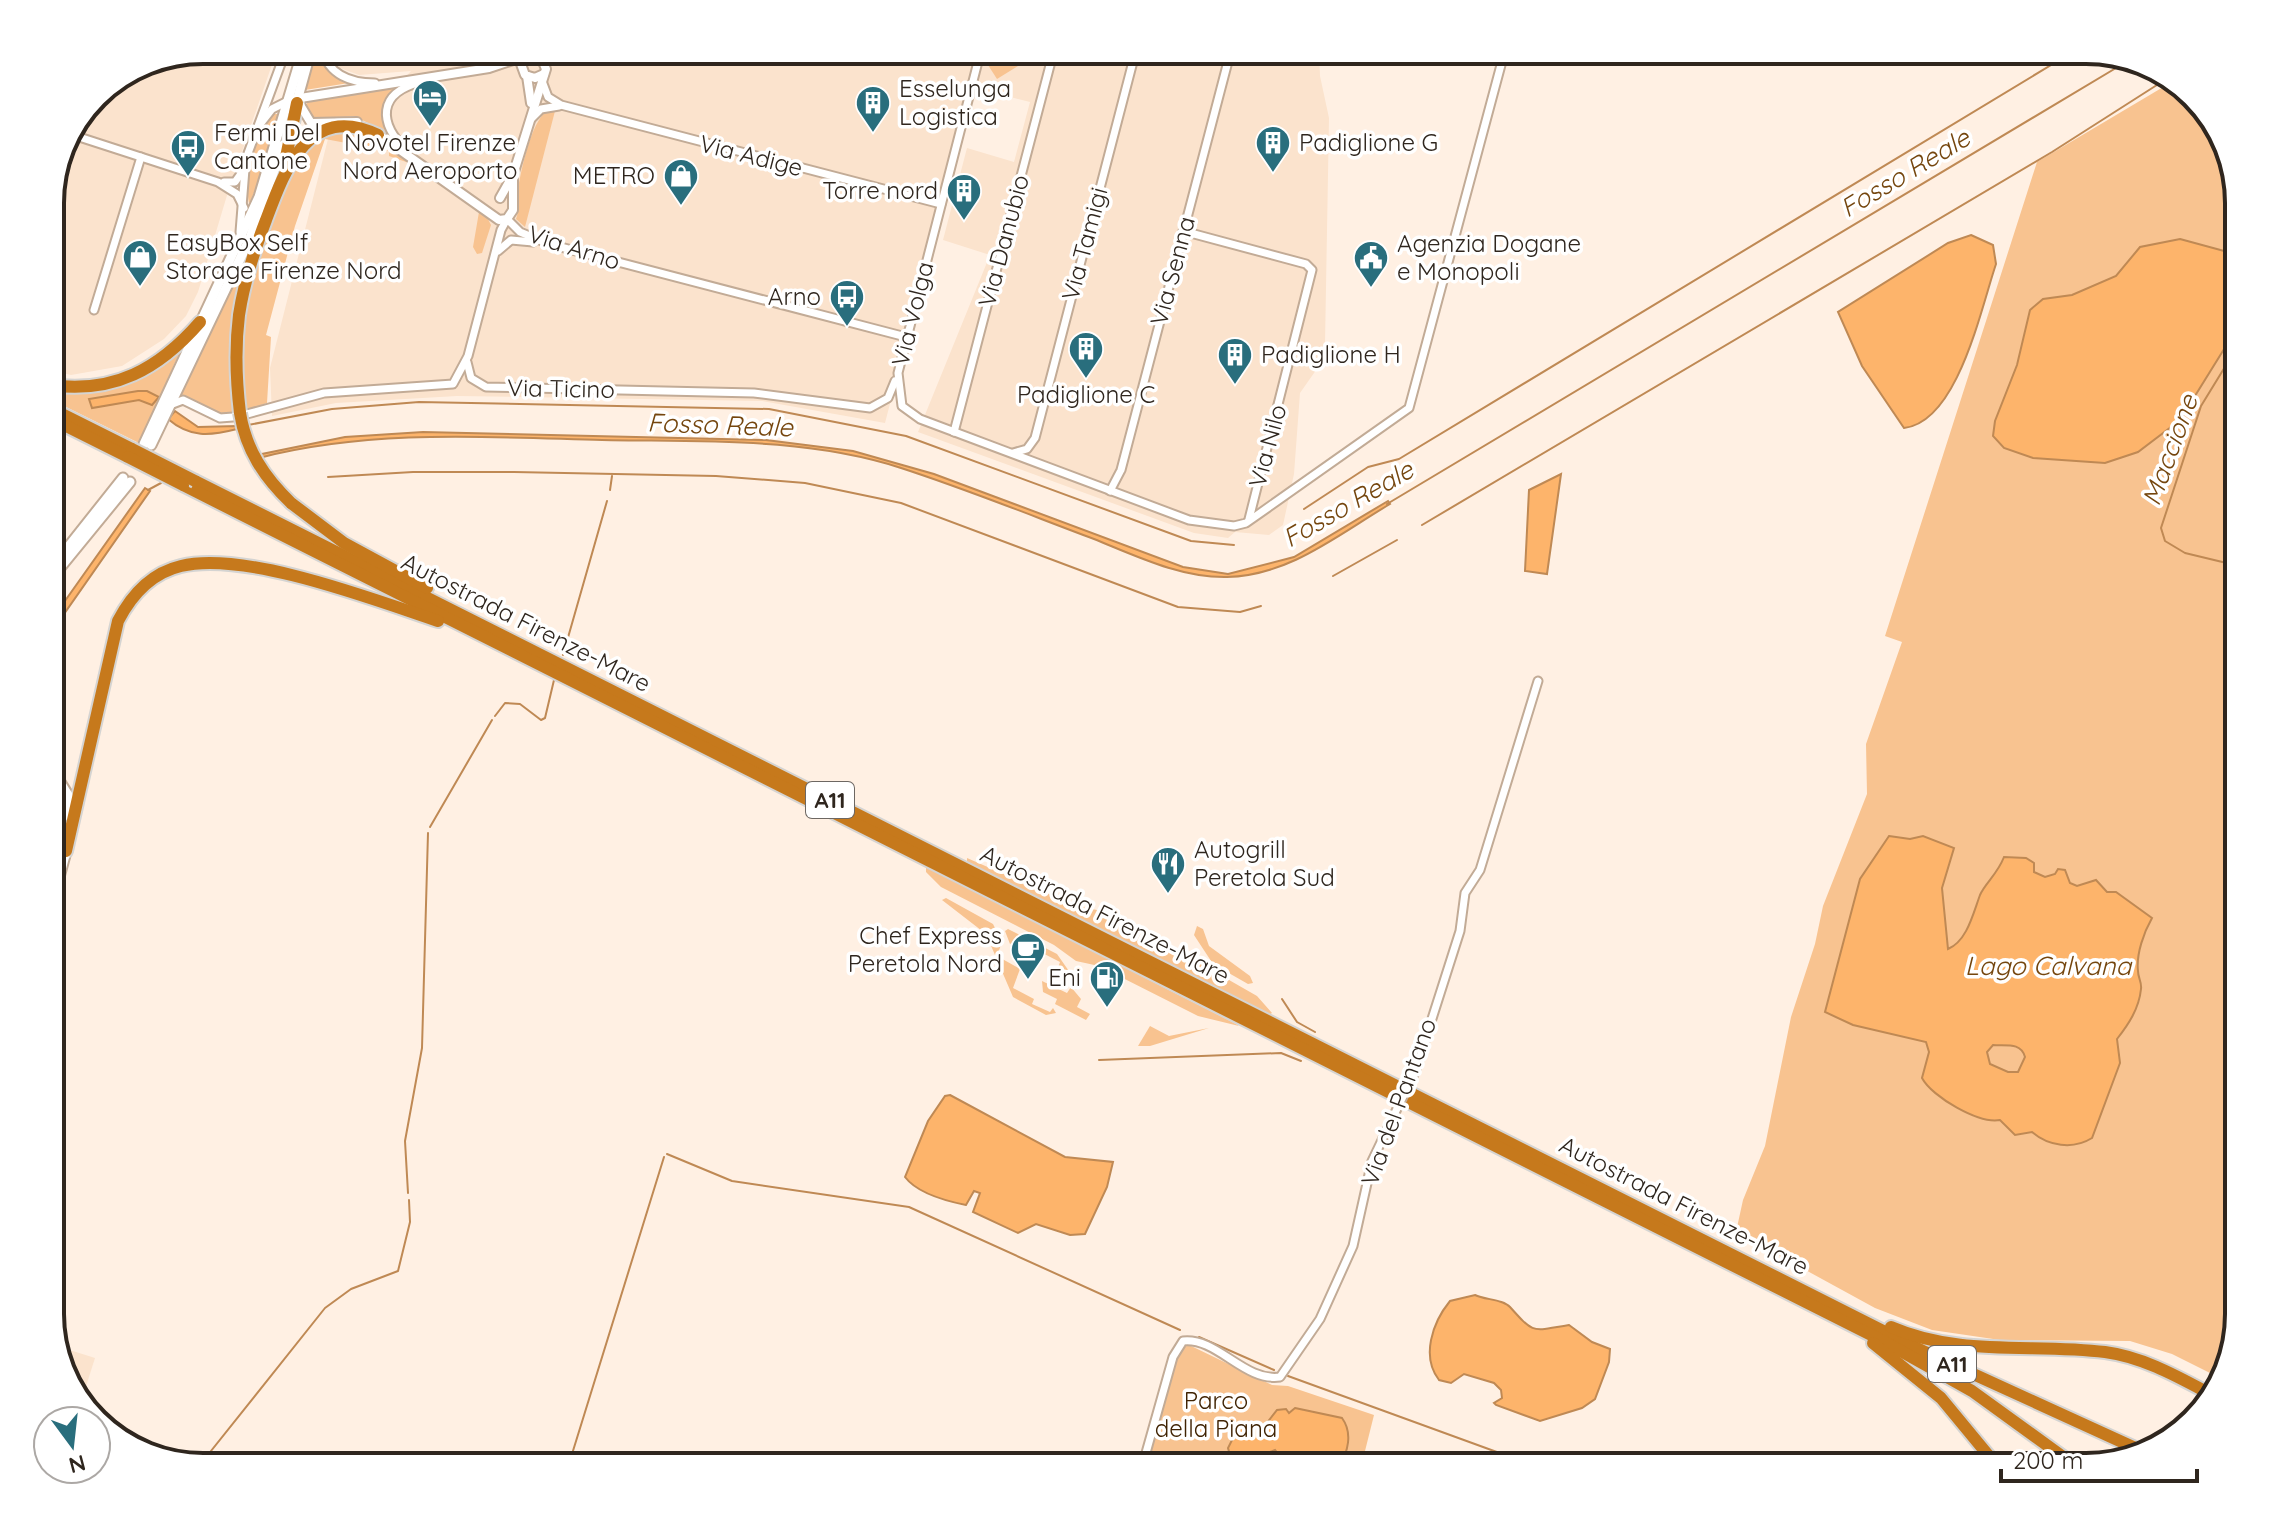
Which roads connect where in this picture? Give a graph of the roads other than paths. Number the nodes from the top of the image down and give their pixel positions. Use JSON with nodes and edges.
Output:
{"nodes":[{"id":1,"x":281,"y":64,"type":"edge"},
{"id":2,"x":299,"y":64,"type":"edge"},
{"id":3,"x":307,"y":64,"type":"edge"},
{"id":4,"x":328,"y":64,"type":"edge"},
{"id":5,"x":503,"y":64,"type":"edge"},
{"id":6,"x":521,"y":64,"type":"edge"},
{"id":7,"x":546,"y":64,"type":"edge"},
{"id":8,"x":977,"y":64,"type":"edge"},
{"id":9,"x":1050,"y":64,"type":"edge"},
{"id":10,"x":1132,"y":64,"type":"edge"},
{"id":11,"x":1227,"y":64,"type":"edge"},
{"id":12,"x":1501,"y":64,"type":"edge"},
{"id":13,"x":454,"y":74,"type":"junction"},
{"id":14,"x":527,"y":76,"type":"junction"},
{"id":15,"x":543,"y":76,"type":"junction"},
{"id":16,"x":381,"y":83,"type":"junction"},
{"id":17,"x":295,"y":100,"type":"junction"},
{"id":18,"x":561,"y":105,"type":"junction"},
{"id":19,"x":530,"y":115,"type":"junction"},
{"id":20,"x":257,"y":128,"type":"junction"},
{"id":21,"x":527,"y":128,"type":"junction"},
{"id":22,"x":378,"y":135,"type":"junction"},
{"id":23,"x":80,"y":137,"type":"edge"},
{"id":24,"x":412,"y":156,"type":"junction"},
{"id":25,"x":141,"y":157,"type":"junction"},
{"id":26,"x":247,"y":161,"type":"junction"},
{"id":27,"x":513,"y":175,"type":"junction"},
{"id":28,"x":218,"y":182,"type":"junction"},
{"id":29,"x":279,"y":184,"type":"junction"},
{"id":30,"x":500,"y":198,"type":"junction"},
{"id":31,"x":512,"y":204,"type":"junction"},
{"id":32,"x":941,"y":204,"type":"junction"},
{"id":33,"x":244,"y":208,"type":"junction"},
{"id":34,"x":491,"y":213,"type":"junction"},
{"id":35,"x":507,"y":219,"type":"junction"},
{"id":36,"x":1183,"y":231,"type":"junction"},
{"id":37,"x":549,"y":244,"type":"junction"},
{"id":38,"x":496,"y":252,"type":"junction"},
{"id":39,"x":235,"y":254,"type":"junction"},
{"id":40,"x":94,"y":310,"type":"dead end"},
{"id":41,"x":200,"y":322,"type":"junction"},
{"id":42,"x":906,"y":337,"type":"junction"},
{"id":43,"x":468,"y":356,"type":"junction"},
{"id":44,"x":898,"y":373,"type":"junction"},
{"id":45,"x":64,"y":385,"type":"edge"},
{"id":46,"x":168,"y":407,"type":"junction"},
{"id":47,"x":64,"y":414,"type":"edge"},
{"id":48,"x":240,"y":415,"type":"junction"},
{"id":49,"x":64,"y":423,"type":"edge"},
{"id":50,"x":954,"y":432,"type":"junction"},
{"id":51,"x":1035,"y":438,"type":"junction"},
{"id":52,"x":139,"y":449,"type":"junction"},
{"id":53,"x":1007,"y":452,"type":"junction"},
{"id":54,"x":1046,"y":467,"type":"junction"},
{"id":55,"x":1110,"y":491,"type":"junction"},
{"id":56,"x":1249,"y":519,"type":"junction"},
{"id":57,"x":64,"y":554,"type":"edge"},
{"id":58,"x":64,"y":562,"type":"edge"},
{"id":59,"x":566,"y":672,"type":"junction"},
{"id":60,"x":1538,"y":681,"type":"dead end"},
{"id":61,"x":64,"y":792,"type":"edge"},
{"id":62,"x":66,"y":851,"type":"junction"},
{"id":63,"x":64,"y":859,"type":"edge"},
{"id":64,"x":1764,"y":1270,"type":"junction"},
{"id":65,"x":1841,"y":1320,"type":"junction"},
{"id":66,"x":2202,"y":1390,"type":"edge"},
{"id":67,"x":2129,"y":1445,"type":"edge"},
{"id":68,"x":1146,"y":1453,"type":"edge"},
{"id":69,"x":1986,"y":1453,"type":"edge"},
{"id":70,"x":2058,"y":1453,"type":"edge"}],
"edges":[{"from":1,"to":20,"type":"street"},
{"from":2,"to":17,"type":"main road"},
{"from":3,"to":17,"type":"main road"},
{"from":4,"to":16,"type":"street"},
{"from":5,"to":13,"type":"street"},
{"from":6,"to":14,"type":"street"},
{"from":7,"to":15,"type":"street"},
{"from":8,"to":32,"type":"street","name":"Via Volga"},
{"from":9,"to":50,"type":"street","name":"Via Danubio"},
{"from":10,"to":51,"type":"street","name":"Via Tamigi"},
{"from":11,"to":36,"type":"street","name":"Via Senna"},
{"from":12,"to":56,"type":"street"},
{"from":13,"to":16,"type":"street"},
{"from":13,"to":24,"type":"street"},
{"from":14,"to":15,"type":"street"},
{"from":14,"to":19,"type":"street"},
{"from":15,"to":18,"type":"street"},
{"from":15,"to":19,"type":"street"},
{"from":16,"to":17,"type":"street"},
{"from":17,"to":20,"type":"street"},
{"from":17,"to":22,"type":"street","name":"Via Arno"},
{"from":17,"to":29,"type":"highway"},
{"from":17,"to":39,"type":"main road"},
{"from":17,"to":46,"type":"main road"},
{"from":18,"to":21,"type":"street"},
{"from":18,"to":32,"type":"street","name":"Via Adige"},
{"from":19,"to":21,"type":"street"},
{"from":20,"to":26,"type":"street"},
{"from":21,"to":27,"type":"street"},
{"from":22,"to":24,"type":"street","name":"Via Arno"},
{"from":22,"to":29,"type":"highway"},
{"from":23,"to":25,"type":"street"},
{"from":24,"to":34,"type":"street","name":"Via Arno"},
{"from":25,"to":28,"type":"street"},
{"from":25,"to":40,"type":"street"},
{"from":26,"to":28,"type":"street"},
{"from":26,"to":33,"type":"street"},
{"from":27,"to":30,"type":"street"},
{"from":27,"to":31,"type":"street"},
{"from":28,"to":33,"type":"street"},
{"from":29,"to":48,"type":"highway"},
{"from":30,"to":31,"type":"street"},
{"from":30,"to":34,"type":"street"},
{"from":31,"to":35,"type":"street"},
{"from":32,"to":42,"type":"street","name":"Via Volga"},
{"from":33,"to":39,"type":"street"},
{"from":34,"to":35,"type":"street","name":"Via Arno"},
{"from":35,"to":37,"type":"street","name":"Via Arno"},
{"from":35,"to":38,"type":"street"},
{"from":36,"to":55,"type":"street","name":"Via Senna"},
{"from":36,"to":56,"type":"street","name":"Via Nilo"},
{"from":37,"to":38,"type":"street"},
{"from":37,"to":42,"type":"street","name":"Via Arno"},
{"from":38,"to":43,"type":"street"},
{"from":39,"to":41,"type":"main road"},
{"from":41,"to":45,"type":"highway"},
{"from":41,"to":52,"type":"main road"},
{"from":42,"to":44,"type":"street","name":"Via Volga"},
{"from":43,"to":44,"type":"street","name":"Via Ticino"},
{"from":43,"to":48,"type":"street"},
{"from":44,"to":50,"type":"street","name":"Via Volga"},
{"from":46,"to":48,"type":"street"},
{"from":46,"to":52,"type":"main road"},
{"from":47,"to":52,"type":"highway","name":"Autostrada Firenze-Mare","number":"A11"},
{"from":48,"to":59,"type":"highway","bridge":true},
{"from":49,"to":52,"type":"highway","name":"Autostrada Firenze-Mare","number":"A11"},
{"from":50,"to":53,"type":"street","name":"Via Volga"},
{"from":51,"to":53,"type":"street"},
{"from":51,"to":54,"type":"street"},
{"from":52,"to":59,"type":"highway","name":"Autostrada Firenze-Mare","number":"A11","bridge":true},
{"from":53,"to":54,"type":"street","name":"Via Volga"},
{"from":54,"to":55,"type":"street","name":"Via Volga"},
{"from":55,"to":56,"type":"street","name":"Via Nilo"},
{"from":57,"to":58,"type":"main road"},
{"from":59,"to":62,"type":"highway"},
{"from":59,"to":64,"type":"highway","name":"Autostrada Firenze-Mare","number":"A11"},
{"from":59,"to":65,"type":"highway","name":"Autostrada Firenze-Mare","number":"A11"},
{"from":60,"to":68,"type":"street","name":"Via del Pantano","bridge":true},
{"from":61,"to":62,"type":"main road"},
{"from":62,"to":63,"type":"main road"},
{"from":64,"to":66,"type":"highway"},
{"from":64,"to":67,"type":"highway","name":"Autostrada Firenze-Mare","number":"A11"},
{"from":65,"to":69,"type":"highway"},
{"from":65,"to":70,"type":"highway","name":"Autostrada Firenze-Mare","number":"A11"}]}
